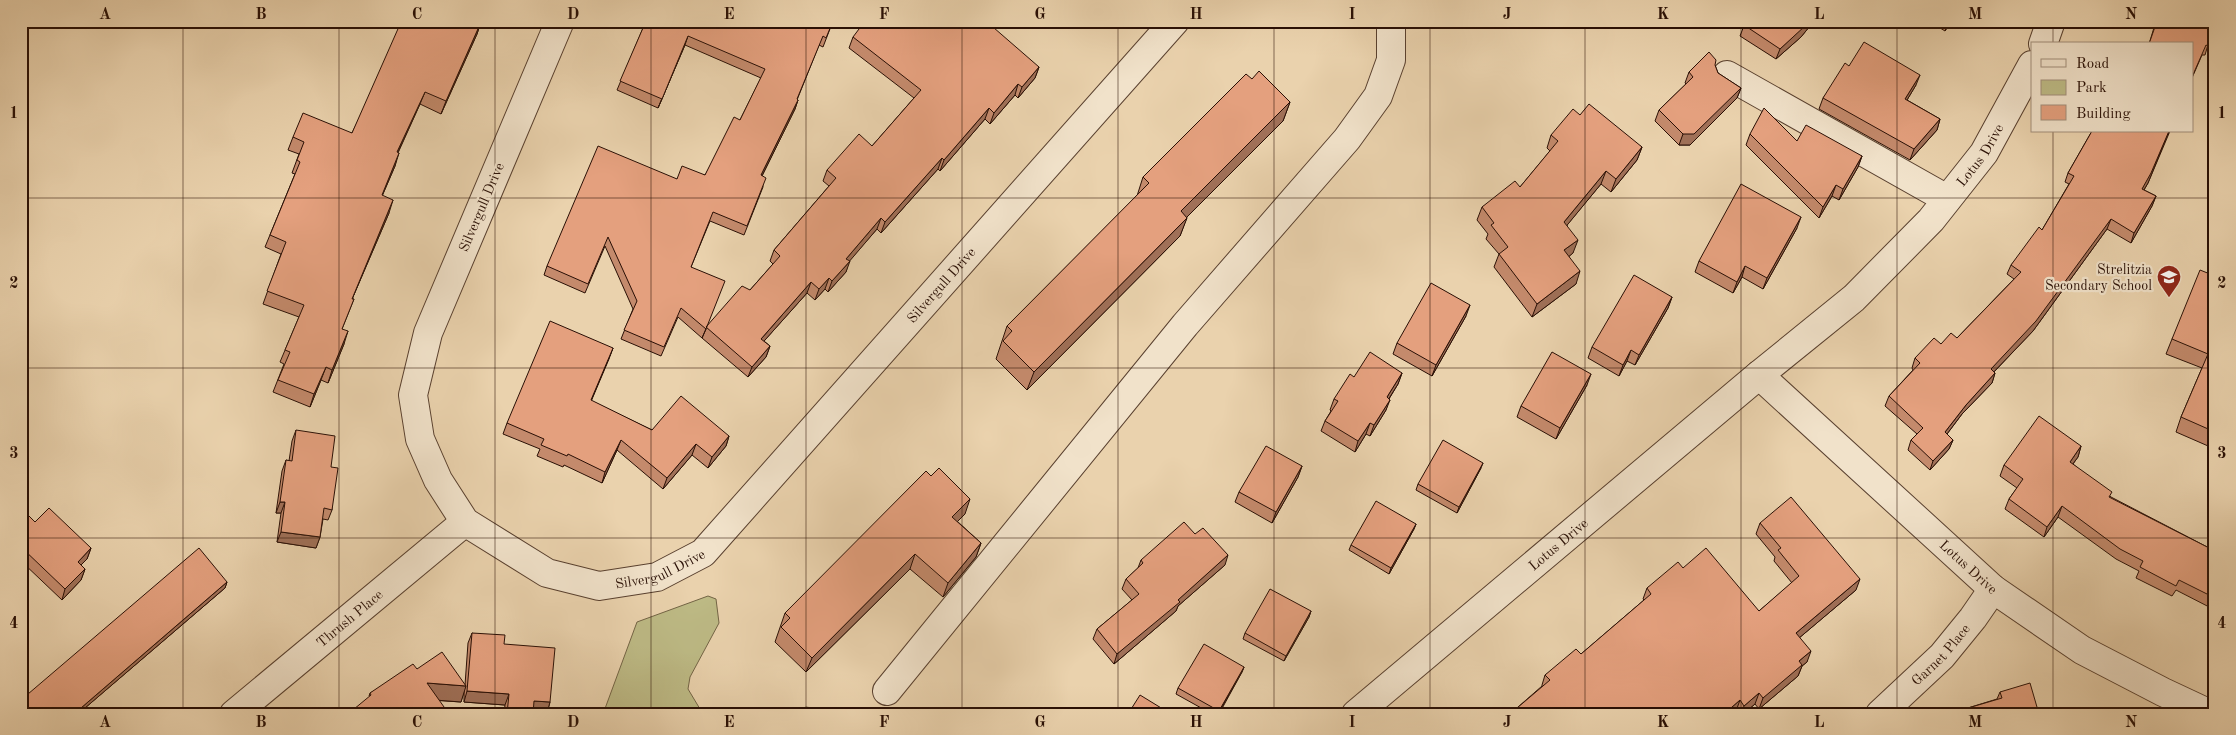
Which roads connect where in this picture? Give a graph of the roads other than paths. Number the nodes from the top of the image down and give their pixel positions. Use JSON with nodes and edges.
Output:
{"nodes":[{"id":1,"x":560,"y":21,"type":"edge"},
{"id":2,"x":1175,"y":21,"type":"edge"},
{"id":3,"x":1391,"y":21,"type":"edge"},
{"id":4,"x":2051,"y":21,"type":"edge"},
{"id":5,"x":2044,"y":42,"type":"edge"},
{"id":6,"x":2031,"y":66,"type":"edge"},
{"id":7,"x":1727,"y":75,"type":"dead end"},
{"id":8,"x":1947,"y":199,"type":"junction"},
{"id":9,"x":1759,"y":375,"type":"junction"},
{"id":10,"x":465,"y":522,"type":"junction"},
{"id":11,"x":1993,"y":588,"type":"junction"},
{"id":12,"x":886,"y":691,"type":"dead end"},
{"id":13,"x":234,"y":714,"type":"edge"},
{"id":14,"x":1356,"y":714,"type":"edge"},
{"id":15,"x":1880,"y":714,"type":"edge"},
{"id":16,"x":2210,"y":714,"type":"edge"}],
"edges":[{"from":1,"to":10,"type":"street","name":"Silvergull Drive"},
{"from":2,"to":10,"type":"street","name":"Silvergull Drive"},
{"from":3,"to":12,"type":"street"},
{"from":4,"to":5,"type":"street"},
{"from":6,"to":8,"type":"street","name":"Lotus Drive"},
{"from":7,"to":8,"type":"street"},
{"from":8,"to":9,"type":"street","name":"Lotus Drive"},
{"from":9,"to":11,"type":"street","name":"Lotus Drive"},
{"from":9,"to":14,"type":"street","name":"Lotus Drive"},
{"from":10,"to":13,"type":"street","name":"Thrush Place"},
{"from":11,"to":15,"type":"street","name":"Garnet Place"},
{"from":11,"to":16,"type":"street","name":"Lotus Drive"}]}
